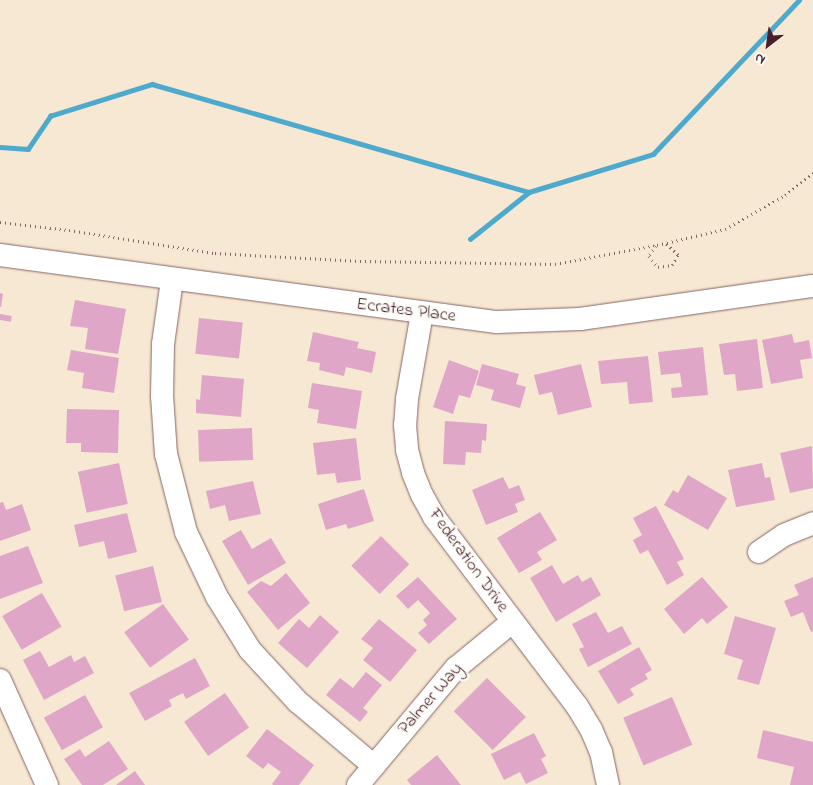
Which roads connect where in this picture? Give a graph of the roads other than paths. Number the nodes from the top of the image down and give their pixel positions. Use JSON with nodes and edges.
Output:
{"nodes":[{"id":1,"x":0,"y":255,"type":"edge"},
{"id":2,"x":172,"y":280,"type":"junction"},
{"id":3,"x":813,"y":286,"type":"edge"},
{"id":4,"x":422,"y":313,"type":"junction"},
{"id":5,"x":813,"y":523,"type":"edge"},
{"id":6,"x":759,"y":552,"type":"dead end"},
{"id":7,"x":512,"y":622,"type":"junction"},
{"id":8,"x":0,"y":680,"type":"edge"},
{"id":9,"x":374,"y":766,"type":"junction"},
{"id":10,"x":47,"y":785,"type":"edge"},
{"id":11,"x":358,"y":785,"type":"edge"},
{"id":12,"x":608,"y":785,"type":"edge"}],
"edges":[{"from":1,"to":2,"type":"street","name":"Ecrates Place"},
{"from":2,"to":4,"type":"street","name":"Ecrates Place"},
{"from":2,"to":9,"type":"street"},
{"from":3,"to":4,"type":"street","name":"Ecrates Place"},
{"from":4,"to":7,"type":"street","name":"Federation Drive"},
{"from":5,"to":6,"type":"street"},
{"from":7,"to":9,"type":"street","name":"Palmer Way"},
{"from":7,"to":12,"type":"street","name":"Federation Drive"},
{"from":8,"to":10,"type":"street"},
{"from":9,"to":11,"type":"street","name":"Palmer Way"}]}
